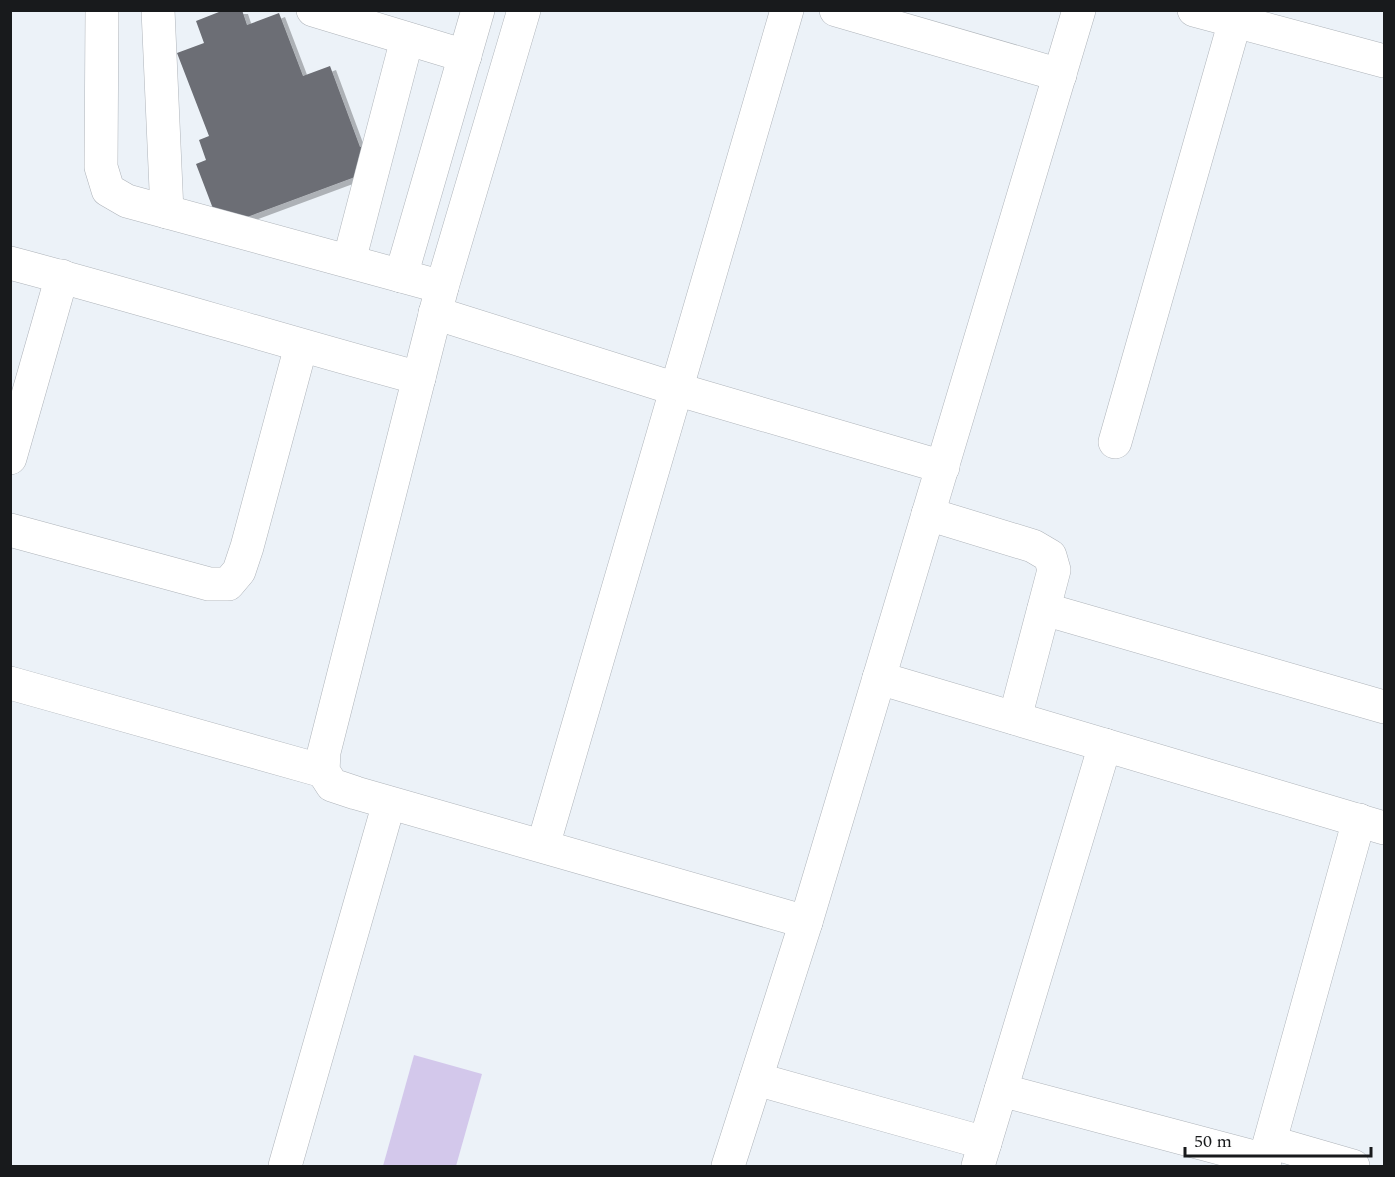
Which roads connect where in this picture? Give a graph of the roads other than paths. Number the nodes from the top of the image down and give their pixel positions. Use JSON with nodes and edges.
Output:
{"nodes":[{"id":1,"x":102,"y":10,"type":"edge"},
{"id":2,"x":158,"y":10,"type":"edge"},
{"id":3,"x":313,"y":10,"type":"edge"},
{"id":4,"x":478,"y":10,"type":"edge"},
{"id":5,"x":524,"y":10,"type":"edge"},
{"id":6,"x":787,"y":10,"type":"edge"},
{"id":7,"x":836,"y":10,"type":"edge"},
{"id":8,"x":1079,"y":10,"type":"edge"},
{"id":9,"x":1194,"y":10,"type":"edge"},
{"id":10,"x":1234,"y":21,"type":"junction"},
{"id":11,"x":1298,"y":24,"type":"edge"},
{"id":12,"x":407,"y":39,"type":"junction"},
{"id":13,"x":465,"y":56,"type":"junction"},
{"id":14,"x":1384,"y":61,"type":"edge"},
{"id":15,"x":1060,"y":75,"type":"junction"},
{"id":16,"x":448,"y":113,"type":"junction"},
{"id":17,"x":489,"y":126,"type":"junction"},
{"id":18,"x":167,"y":212,"type":"junction"},
{"id":19,"x":349,"y":261,"type":"junction"},
{"id":20,"x":10,"y":263,"type":"edge"},
{"id":21,"x":62,"y":276,"type":"junction"},
{"id":22,"x":401,"y":276,"type":"junction"},
{"id":23,"x":438,"y":300,"type":"junction"},
{"id":24,"x":302,"y":346,"type":"junction"},
{"id":25,"x":418,"y":378,"type":"junction"},
{"id":26,"x":676,"y":389,"type":"junction"},
{"id":27,"x":1115,"y":442,"type":"dead end"},
{"id":28,"x":10,"y":458,"type":"edge"},
{"id":29,"x":943,"y":467,"type":"junction"},
{"id":30,"x":928,"y":514,"type":"junction"},
{"id":31,"x":10,"y":530,"type":"edge"},
{"id":32,"x":1044,"y":609,"type":"junction"},
{"id":33,"x":879,"y":678,"type":"junction"},
{"id":34,"x":10,"y":683,"type":"edge"},
{"id":35,"x":1384,"y":707,"type":"edge"},
{"id":36,"x":1015,"y":718,"type":"junction"},
{"id":37,"x":1105,"y":745,"type":"junction"},
{"id":38,"x":322,"y":771,"type":"junction"},
{"id":39,"x":389,"y":803,"type":"junction"},
{"id":40,"x":1372,"y":824,"type":"edge"},
{"id":41,"x":543,"y":846,"type":"junction"},
{"id":42,"x":806,"y":922,"type":"junction"},
{"id":43,"x":756,"y":1079,"type":"junction"},
{"id":44,"x":1001,"y":1090,"type":"junction"},
{"id":45,"x":982,"y":1155,"type":"edge"},
{"id":46,"x":1266,"y":1156,"type":"edge"},
{"id":47,"x":285,"y":1167,"type":"edge"},
{"id":48,"x":728,"y":1167,"type":"edge"},
{"id":49,"x":1353,"y":1167,"type":"edge"}],
"edges":[{"from":1,"to":18,"type":"street"},
{"from":2,"to":18,"type":"street"},
{"from":3,"to":12,"type":"street"},
{"from":4,"to":13,"type":"street"},
{"from":5,"to":17,"type":"street"},
{"from":6,"to":26,"type":"street"},
{"from":7,"to":15,"type":"street"},
{"from":8,"to":15,"type":"street"},
{"from":9,"to":10,"type":"street"},
{"from":10,"to":11,"type":"street"},
{"from":10,"to":27,"type":"street"},
{"from":11,"to":14,"type":"street"},
{"from":12,"to":13,"type":"street"},
{"from":12,"to":19,"type":"street"},
{"from":13,"to":16,"type":"street"},
{"from":15,"to":29,"type":"street"},
{"from":16,"to":17,"type":"street"},
{"from":16,"to":22,"type":"street"},
{"from":17,"to":23,"type":"street"},
{"from":18,"to":19,"type":"street"},
{"from":19,"to":22,"type":"street"},
{"from":20,"to":21,"type":"street"},
{"from":21,"to":24,"type":"street"},
{"from":21,"to":28,"type":"street"},
{"from":22,"to":23,"type":"street"},
{"from":23,"to":25,"type":"street"},
{"from":23,"to":26,"type":"street"},
{"from":24,"to":25,"type":"street"},
{"from":24,"to":31,"type":"street"},
{"from":25,"to":38,"type":"street"},
{"from":26,"to":29,"type":"street"},
{"from":26,"to":41,"type":"street"},
{"from":29,"to":30,"type":"street"},
{"from":30,"to":32,"type":"street"},
{"from":30,"to":33,"type":"street"},
{"from":32,"to":35,"type":"street"},
{"from":32,"to":36,"type":"street"},
{"from":33,"to":36,"type":"street"},
{"from":33,"to":42,"type":"street"},
{"from":34,"to":38,"type":"street"},
{"from":36,"to":37,"type":"street"},
{"from":37,"to":40,"type":"street"},
{"from":37,"to":44,"type":"street"},
{"from":38,"to":39,"type":"street"},
{"from":39,"to":41,"type":"street"},
{"from":39,"to":47,"type":"street"},
{"from":40,"to":46,"type":"street"},
{"from":41,"to":42,"type":"street"},
{"from":42,"to":43,"type":"street"},
{"from":43,"to":45,"type":"street"},
{"from":43,"to":48,"type":"street"},
{"from":44,"to":45,"type":"street"},
{"from":44,"to":46,"type":"street"},
{"from":46,"to":49,"type":"street"}]}
